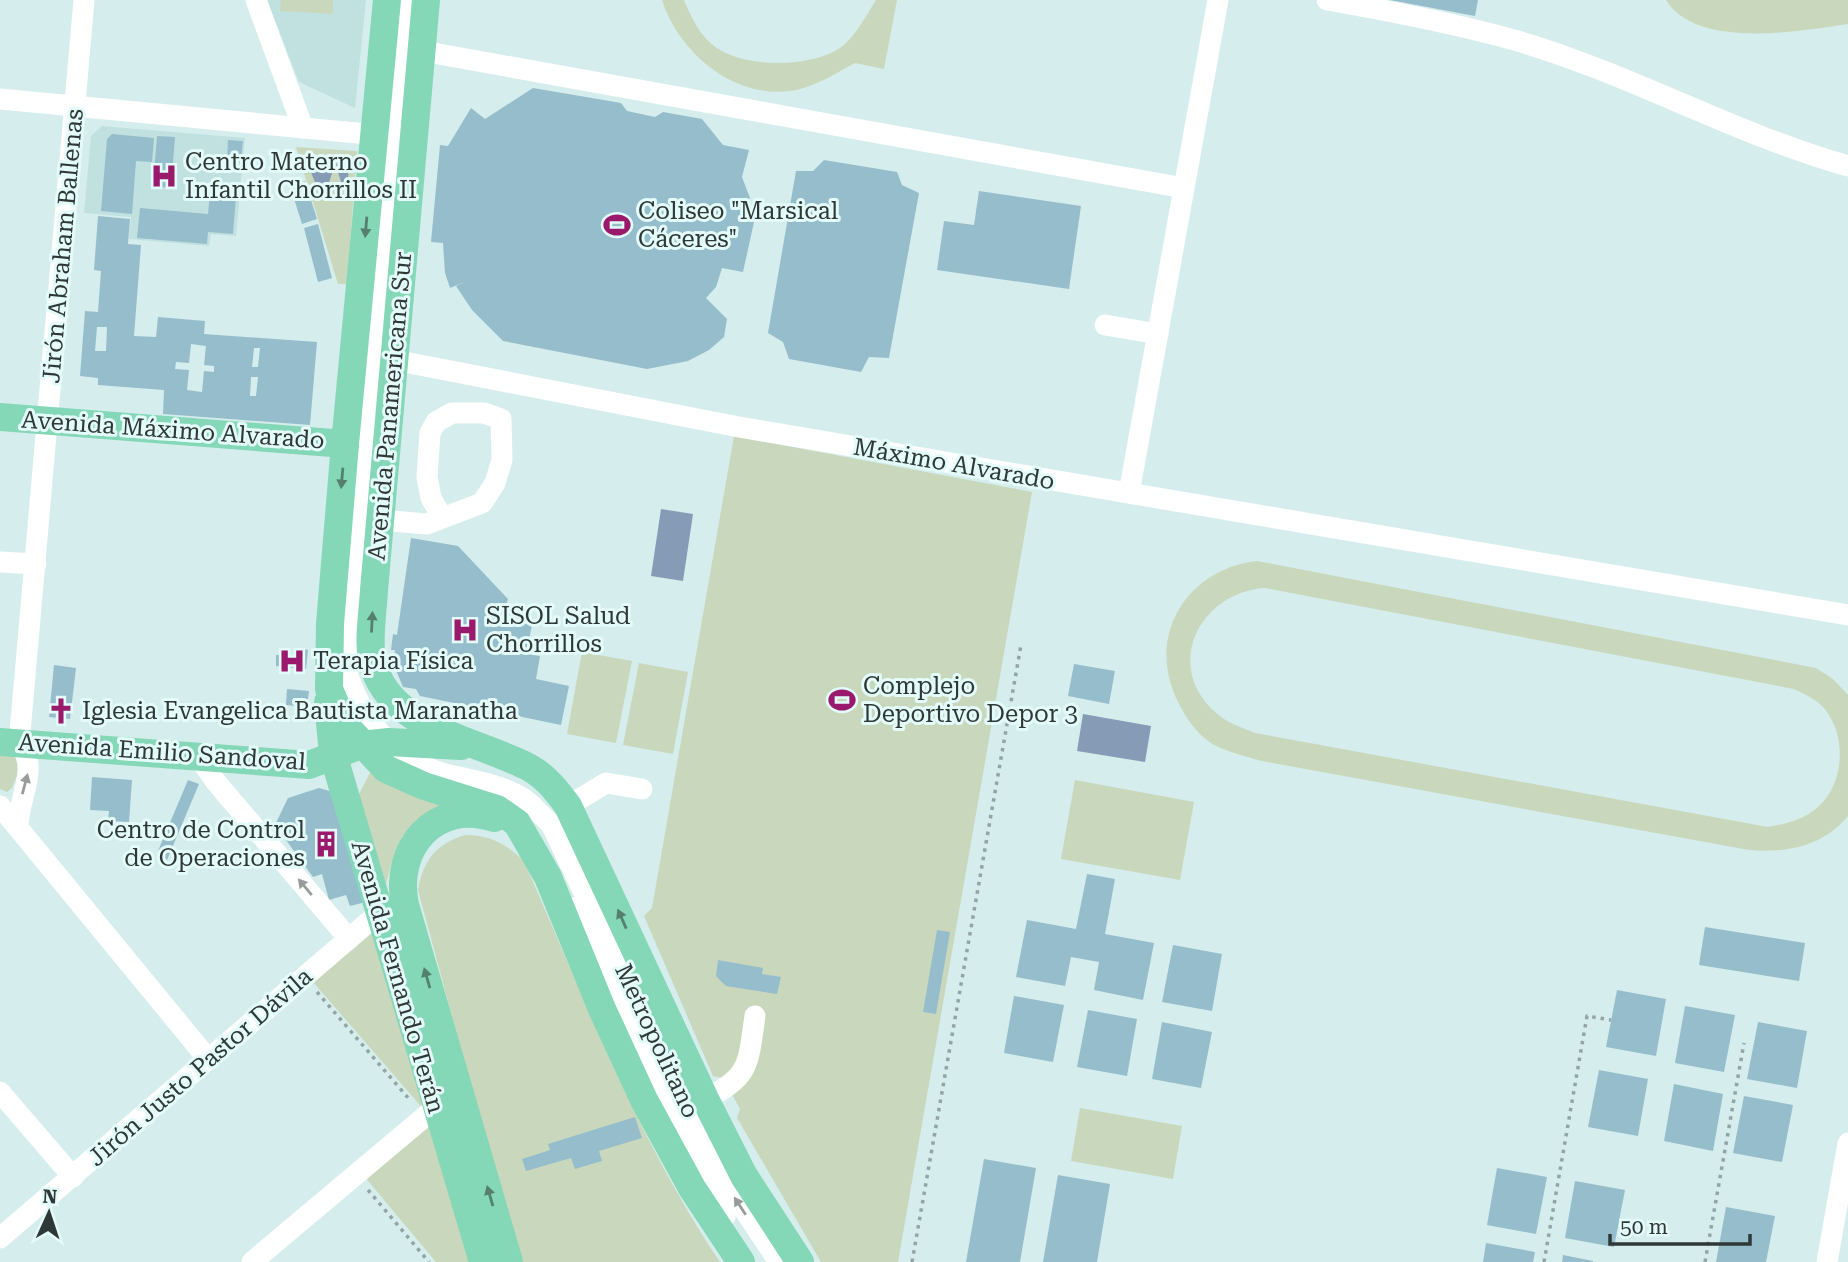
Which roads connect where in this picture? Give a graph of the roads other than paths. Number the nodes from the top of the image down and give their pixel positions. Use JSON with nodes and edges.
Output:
{"nodes":[{"id":1,"x":84,"y":0,"type":"edge"},
{"id":2,"x":256,"y":0,"type":"edge"},
{"id":3,"x":387,"y":0,"type":"edge"},
{"id":4,"x":406,"y":0,"type":"edge"},
{"id":5,"x":426,"y":0,"type":"edge"},
{"id":6,"x":1218,"y":0,"type":"edge"},
{"id":7,"x":1327,"y":0,"type":"edge"},
{"id":8,"x":426,"y":51,"type":"junction"},
{"id":9,"x":0,"y":99,"type":"edge"},
{"id":10,"x":75,"y":106,"type":"junction"},
{"id":11,"x":303,"y":128,"type":"junction"},
{"id":12,"x":394,"y":136,"type":"junction"},
{"id":13,"x":1848,"y":166,"type":"edge"},
{"id":14,"x":1184,"y":188,"type":"junction"},
{"id":15,"x":1105,"y":325,"type":"dead end"},
{"id":16,"x":1158,"y":334,"type":"junction"},
{"id":17,"x":396,"y":360,"type":"junction"},
{"id":18,"x":0,"y":417,"type":"edge"},
{"id":19,"x":48,"y":421,"type":"junction"},
{"id":20,"x":345,"y":444,"type":"junction"},
{"id":21,"x":1129,"y":493,"type":"junction"},
{"id":22,"x":442,"y":517,"type":"junction"},
{"id":23,"x":380,"y":520,"type":"junction"},
{"id":24,"x":0,"y":562,"type":"edge"},
{"id":25,"x":36,"y":564,"type":"junction"},
{"id":26,"x":1848,"y":615,"type":"edge"},
{"id":27,"x":329,"y":689,"type":"junction"},
{"id":28,"x":10,"y":743,"type":"edge"},
{"id":29,"x":375,"y":748,"type":"junction"},
{"id":30,"x":488,"y":748,"type":"junction"},
{"id":31,"x":333,"y":754,"type":"junction"},
{"id":32,"x":199,"y":758,"type":"junction"},
{"id":33,"x":642,"y":789,"type":"dead end"},
{"id":34,"x":0,"y":806,"type":"edge"},
{"id":35,"x":348,"y":810,"type":"junction"},
{"id":36,"x":545,"y":820,"type":"junction"},
{"id":37,"x":18,"y":826,"type":"junction"},
{"id":38,"x":393,"y":908,"type":"junction"},
{"id":39,"x":349,"y":939,"type":"junction"},
{"id":40,"x":755,"y":1016,"type":"dead end"},
{"id":41,"x":208,"y":1059,"type":"junction"},
{"id":42,"x":0,"y":1092,"type":"edge"},
{"id":43,"x":460,"y":1094,"type":"junction"},
{"id":44,"x":705,"y":1099,"type":"junction"},
{"id":45,"x":430,"y":1113,"type":"junction"},
{"id":46,"x":1848,"y":1143,"type":"edge"},
{"id":47,"x":73,"y":1177,"type":"junction"},
{"id":48,"x":0,"y":1238,"type":"edge"},
{"id":49,"x":251,"y":1262,"type":"edge"},
{"id":50,"x":482,"y":1262,"type":"edge"},
{"id":51,"x":509,"y":1262,"type":"edge"},
{"id":52,"x":741,"y":1262,"type":"edge"},
{"id":53,"x":753,"y":1262,"type":"edge"},
{"id":54,"x":779,"y":1262,"type":"edge"},
{"id":55,"x":800,"y":1262,"type":"edge"},
{"id":56,"x":1827,"y":1262,"type":"edge"}],
"edges":[{"from":1,"to":10,"type":"street","name":"Jirón Abraham Ballenas"},
{"from":2,"to":11,"type":"street"},
{"from":3,"to":12,"type":"main road","name":"Avenida Panamericana Sur"},
{"from":4,"to":12,"type":"street"},
{"from":5,"to":8,"type":"main road","name":"Avenida Panamericana Sur"},
{"from":6,"to":14,"type":"street"},
{"from":7,"to":13,"type":"street"},
{"from":8,"to":12,"type":"main road","name":"Avenida Panamericana Sur"},
{"from":8,"to":14,"type":"street"},
{"from":8,"to":17,"type":"street"},
{"from":9,"to":10,"type":"street"},
{"from":10,"to":11,"type":"street"},
{"from":10,"to":19,"type":"street","name":"Jirón Abraham Ballenas"},
{"from":11,"to":12,"type":"street"},
{"from":12,"to":17,"type":"main road","name":"Avenida Panamericana Sur"},
{"from":12,"to":20,"type":"main road","name":"Avenida Panamericana Sur","one_way":true},
{"from":12,"to":29,"type":"street"},
{"from":14,"to":16,"type":"street"},
{"from":15,"to":16,"type":"street"},
{"from":16,"to":21,"type":"street"},
{"from":17,"to":21,"type":"street","name":"Máximo Alvarado"},
{"from":17,"to":23,"type":"main road","name":"Avenida Panamericana Sur"},
{"from":18,"to":19,"type":"main road","name":"Avenida Máximo Alvarado"},
{"from":19,"to":20,"type":"main road","name":"Avenida Máximo Alvarado"},
{"from":19,"to":25,"type":"street","name":"Jirón Abraham Ballenas"},
{"from":20,"to":27,"type":"main road","name":"Avenida Panamericana Sur","one_way":true},
{"from":21,"to":26,"type":"street","name":"Máximo Alvarado"},
{"from":22,"to":22,"type":"street"},
{"from":22,"to":23,"type":"street"},
{"from":30,"to":23,"type":"main road","name":"Avenida Panamericana Sur","one_way":true},
{"from":24,"to":25,"type":"street"},
{"from":25,"to":28,"type":"street","name":"Jirón Abraham Ballenas"},
{"from":27,"to":29,"type":"main road","name":"Avenida Panamericana Sur"},
{"from":27,"to":31,"type":"main road","name":"Avenida Fernando Terán"},
{"from":28,"to":32,"type":"main road","name":"Avenida Emilio Sandoval"},
{"from":37,"to":28,"type":"street","name":"Jirón Abraham Ballenas","one_way":true},
{"from":29,"to":30,"type":"main road","name":"Avenida Emilio Sandoval"},
{"from":29,"to":31,"type":"main road","name":"Avenida Emilio Sandoval"},
{"from":29,"to":35,"type":"main road"},
{"from":29,"to":36,"type":"main road"},
{"from":30,"to":36,"type":"main road","name":"Avenida Panamericana Sur"},
{"from":31,"to":32,"type":"main road","name":"Avenida Emilio Sandoval"},
{"from":31,"to":35,"type":"main road","name":"Avenida Fernando Terán"},
{"from":39,"to":32,"type":"street","name":"Avenida Fernando Terán","one_way":true},
{"from":33,"to":36,"type":"street"},
{"from":34,"to":37,"type":"street"},
{"from":35,"to":38,"type":"main road","name":"Avenida Fernando Terán"},
{"from":36,"to":38,"type":"main road","name":"Avenida Fernando Terán"},
{"from":44,"to":36,"type":"main road","one_way":true},
{"from":36,"to":52,"type":"main road"},
{"from":36,"to":53,"type":"street","name":"Metropolitano"},
{"from":54,"to":36,"type":"street","name":"Metropolitano","one_way":true},
{"from":37,"to":41,"type":"street"},
{"from":38,"to":39,"type":"street","name":"Jirón Justo Pastor Dávila"},
{"from":43,"to":38,"type":"main road","name":"Avenida Fernando Terán","one_way":true},
{"from":38,"to":45,"type":"main road","name":"Avenida Fernando Terán"},
{"from":39,"to":41,"type":"street","name":"Jirón Justo Pastor Dávila"},
{"from":40,"to":44,"type":"street"},
{"from":41,"to":47,"type":"street","name":"Jirón Justo Pastor Dávila"},
{"from":42,"to":47,"type":"street"},
{"from":43,"to":45,"type":"street"},
{"from":51,"to":43,"type":"main road","name":"Avenida Fernando Terán","one_way":true},
{"from":44,"to":55,"type":"main road"},
{"from":45,"to":49,"type":"street"},
{"from":45,"to":50,"type":"main road","name":"Avenida Fernando Terán"},
{"from":46,"to":56,"type":"street"},
{"from":47,"to":48,"type":"street","name":"Jirón Justo Pastor Dávila"}]}
